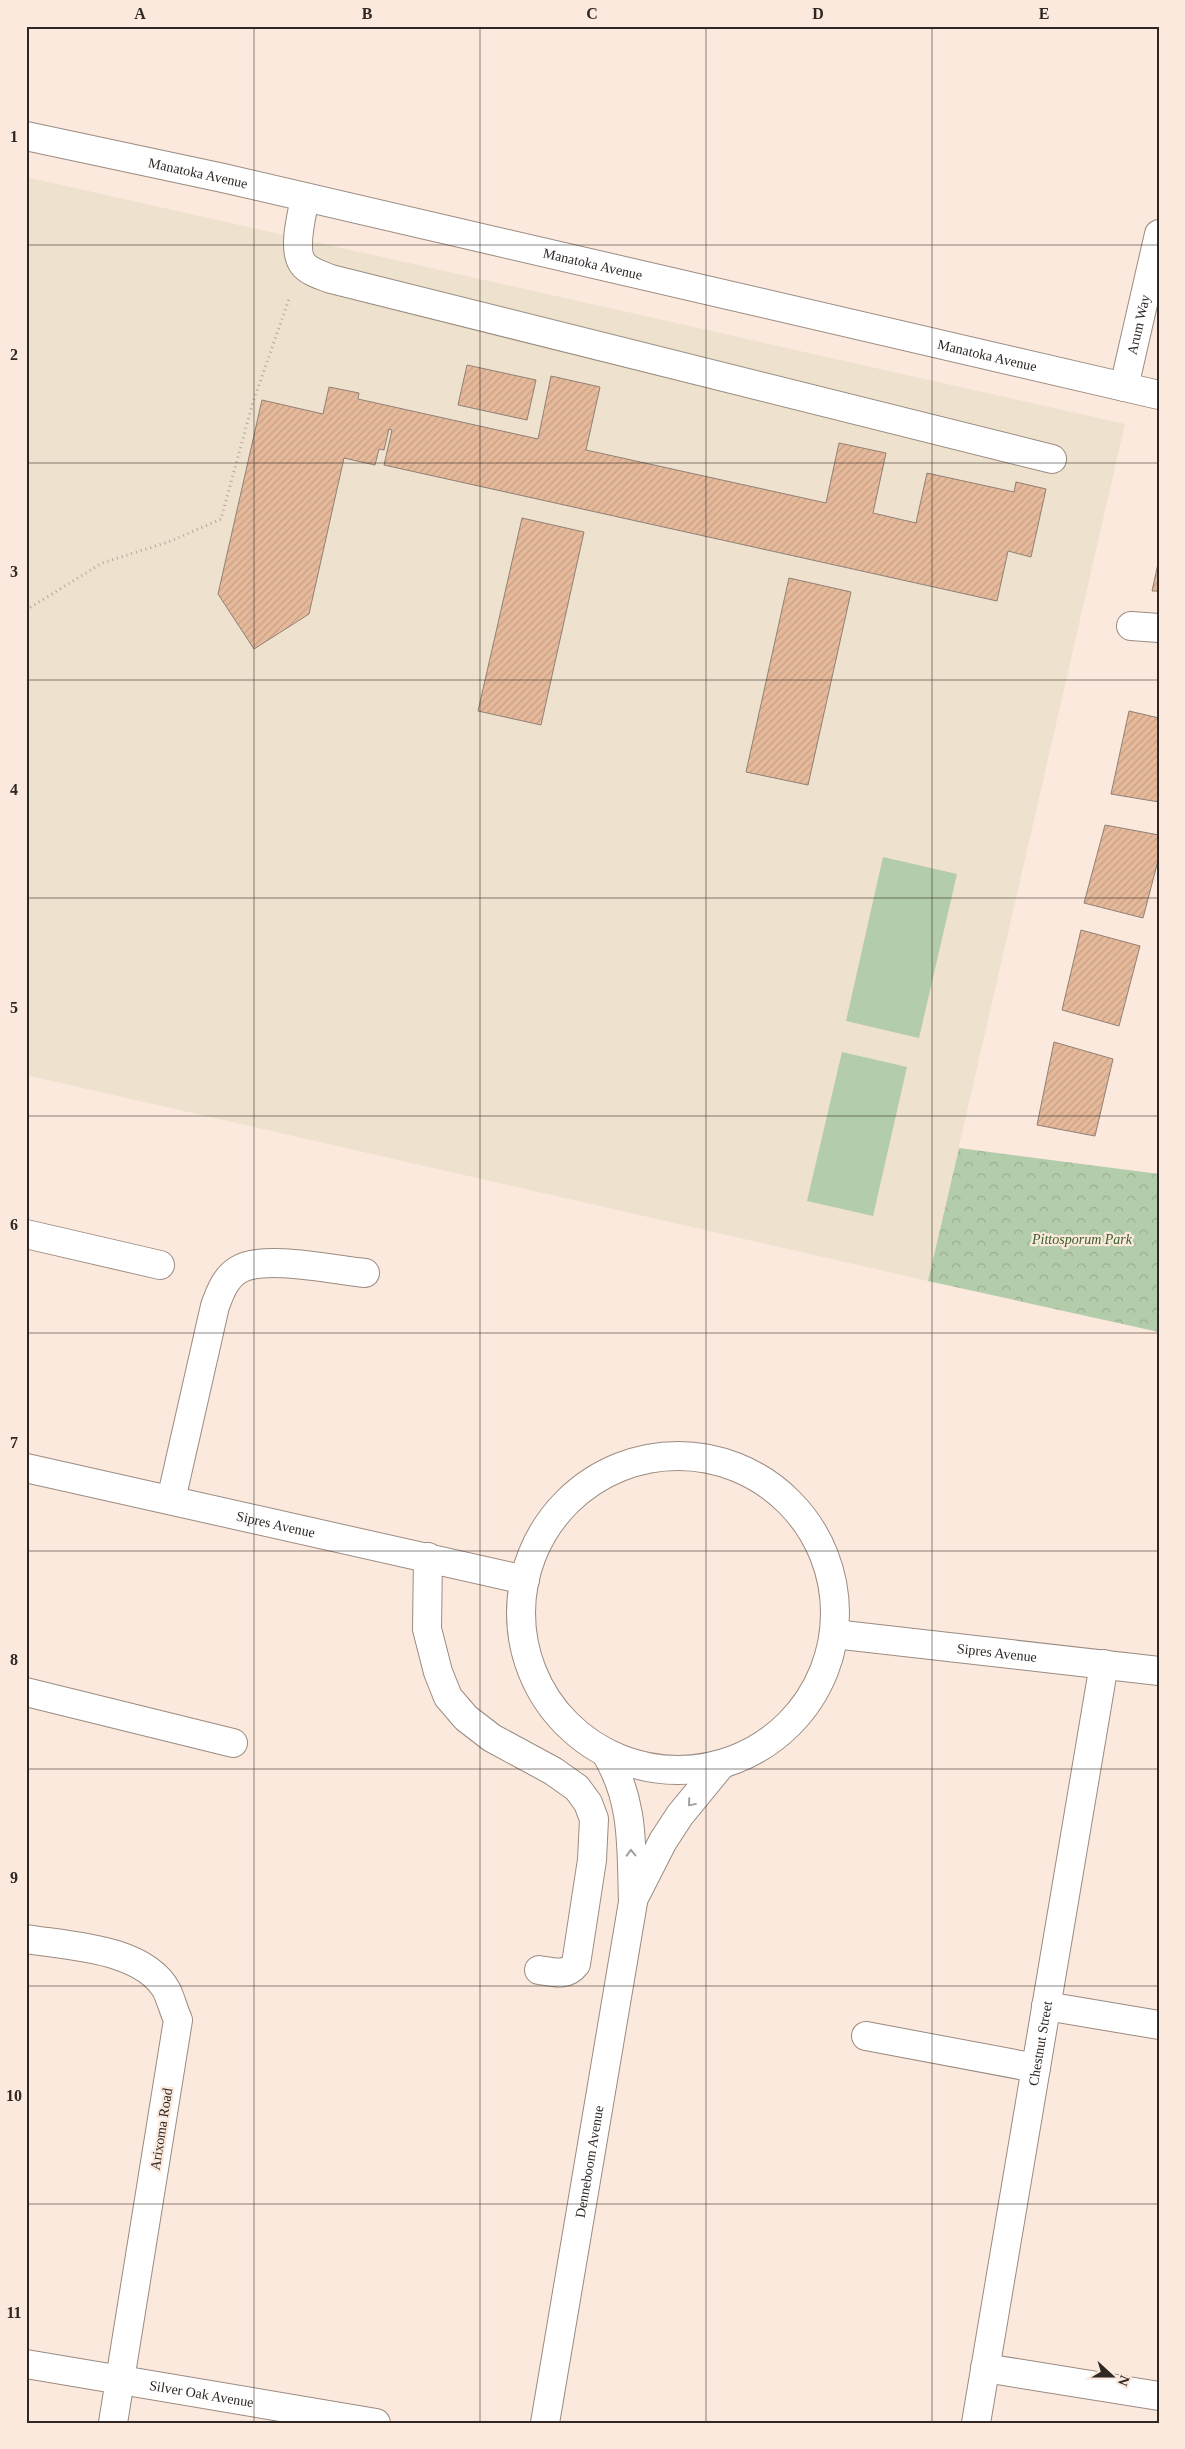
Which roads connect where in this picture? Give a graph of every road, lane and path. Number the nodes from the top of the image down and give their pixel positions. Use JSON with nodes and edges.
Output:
{"nodes":[{"id":1,"x":26,"y":136,"type":"edge"},
{"id":2,"x":305,"y":198,"type":"junction"},
{"id":3,"x":1159,"y":234,"type":"edge"},
{"id":4,"x":302,"y":264,"type":"junction"},
{"id":5,"x":1124,"y":387,"type":"junction"},
{"id":6,"x":1159,"y":395,"type":"edge"},
{"id":7,"x":1052,"y":459,"type":"dead end"},
{"id":8,"x":26,"y":610,"type":"edge"},
{"id":9,"x":1132,"y":626,"type":"dead end"},
{"id":10,"x":1159,"y":628,"type":"edge"},
{"id":11,"x":26,"y":1234,"type":"edge"},
{"id":12,"x":160,"y":1265,"type":"dead end"},
{"id":13,"x":365,"y":1273,"type":"dead end"},
{"id":14,"x":26,"y":1468,"type":"edge"},
{"id":15,"x":171,"y":1500,"type":"junction"},
{"id":16,"x":428,"y":1557,"type":"junction"},
{"id":17,"x":525,"y":1580,"type":"junction"},
{"id":18,"x":834,"y":1634,"type":"junction"},
{"id":19,"x":1104,"y":1664,"type":"junction"},
{"id":20,"x":1159,"y":1671,"type":"edge"},
{"id":21,"x":26,"y":1692,"type":"edge"},
{"id":22,"x":233,"y":1743,"type":"dead end"},
{"id":23,"x":605,"y":1752,"type":"junction"},
{"id":24,"x":721,"y":1764,"type":"junction"},
{"id":25,"x":632,"y":1902,"type":"junction"},
{"id":26,"x":26,"y":1939,"type":"edge"},
{"id":27,"x":538,"y":1970,"type":"dead end"},
{"id":28,"x":1046,"y":2006,"type":"junction"},
{"id":29,"x":1159,"y":2025,"type":"edge"},
{"id":30,"x":866,"y":2036,"type":"dead end"},
{"id":31,"x":1036,"y":2068,"type":"junction"},
{"id":32,"x":26,"y":2364,"type":"edge"},
{"id":33,"x":985,"y":2368,"type":"junction"},
{"id":34,"x":121,"y":2379,"type":"junction"},
{"id":35,"x":1159,"y":2396,"type":"edge"},
{"id":36,"x":113,"y":2423,"type":"edge"},
{"id":37,"x":376,"y":2423,"type":"edge"},
{"id":38,"x":545,"y":2423,"type":"edge"},
{"id":39,"x":976,"y":2423,"type":"edge"}],
"edges":[{"from":1,"to":2,"type":"street","name":"Manatoka Avenue"},
{"from":2,"to":4,"type":"street"},
{"from":2,"to":5,"type":"street","name":"Manatoka Avenue"},
{"from":3,"to":5,"type":"street","name":"Arum Way"},
{"from":4,"to":7,"type":"street"},
{"from":4,"to":8,"type":"path"},
{"from":5,"to":6,"type":"street","name":"Manatoka Avenue"},
{"from":9,"to":10,"type":"street"},
{"from":11,"to":12,"type":"street"},
{"from":13,"to":15,"type":"street"},
{"from":14,"to":15,"type":"street","name":"Sipres Avenue"},
{"from":15,"to":16,"type":"street","name":"Sipres Avenue"},
{"from":16,"to":17,"type":"street","name":"Sipres Avenue"},
{"from":16,"to":27,"type":"street"},
{"from":17,"to":18,"type":"street"},
{"from":17,"to":23,"type":"street"},
{"from":18,"to":19,"type":"street","name":"Sipres Avenue"},
{"from":18,"to":24,"type":"street"},
{"from":19,"to":20,"type":"street","name":"Sipres Avenue"},
{"from":19,"to":28,"type":"street","name":"Chestnut Street"},
{"from":21,"to":22,"type":"street"},
{"from":23,"to":24,"type":"street"},
{"from":25,"to":23,"type":"street","name":"Denneboom Avenue","one_way":true},
{"from":24,"to":25,"type":"street","name":"Denneboom Avenue","one_way":true},
{"from":25,"to":38,"type":"street","name":"Denneboom Avenue"},
{"from":26,"to":34,"type":"street","name":"Arixoma Road"},
{"from":28,"to":29,"type":"street"},
{"from":28,"to":31,"type":"street","name":"Chestnut Street"},
{"from":30,"to":31,"type":"street"},
{"from":31,"to":33,"type":"street","name":"Chestnut Street"},
{"from":32,"to":34,"type":"street","name":"Silver Oak Avenue"},
{"from":33,"to":35,"type":"street"},
{"from":33,"to":39,"type":"street","name":"Chestnut Street"},
{"from":34,"to":36,"type":"street","name":"Arixoma Road"},
{"from":34,"to":37,"type":"street","name":"Silver Oak Avenue"}]}
